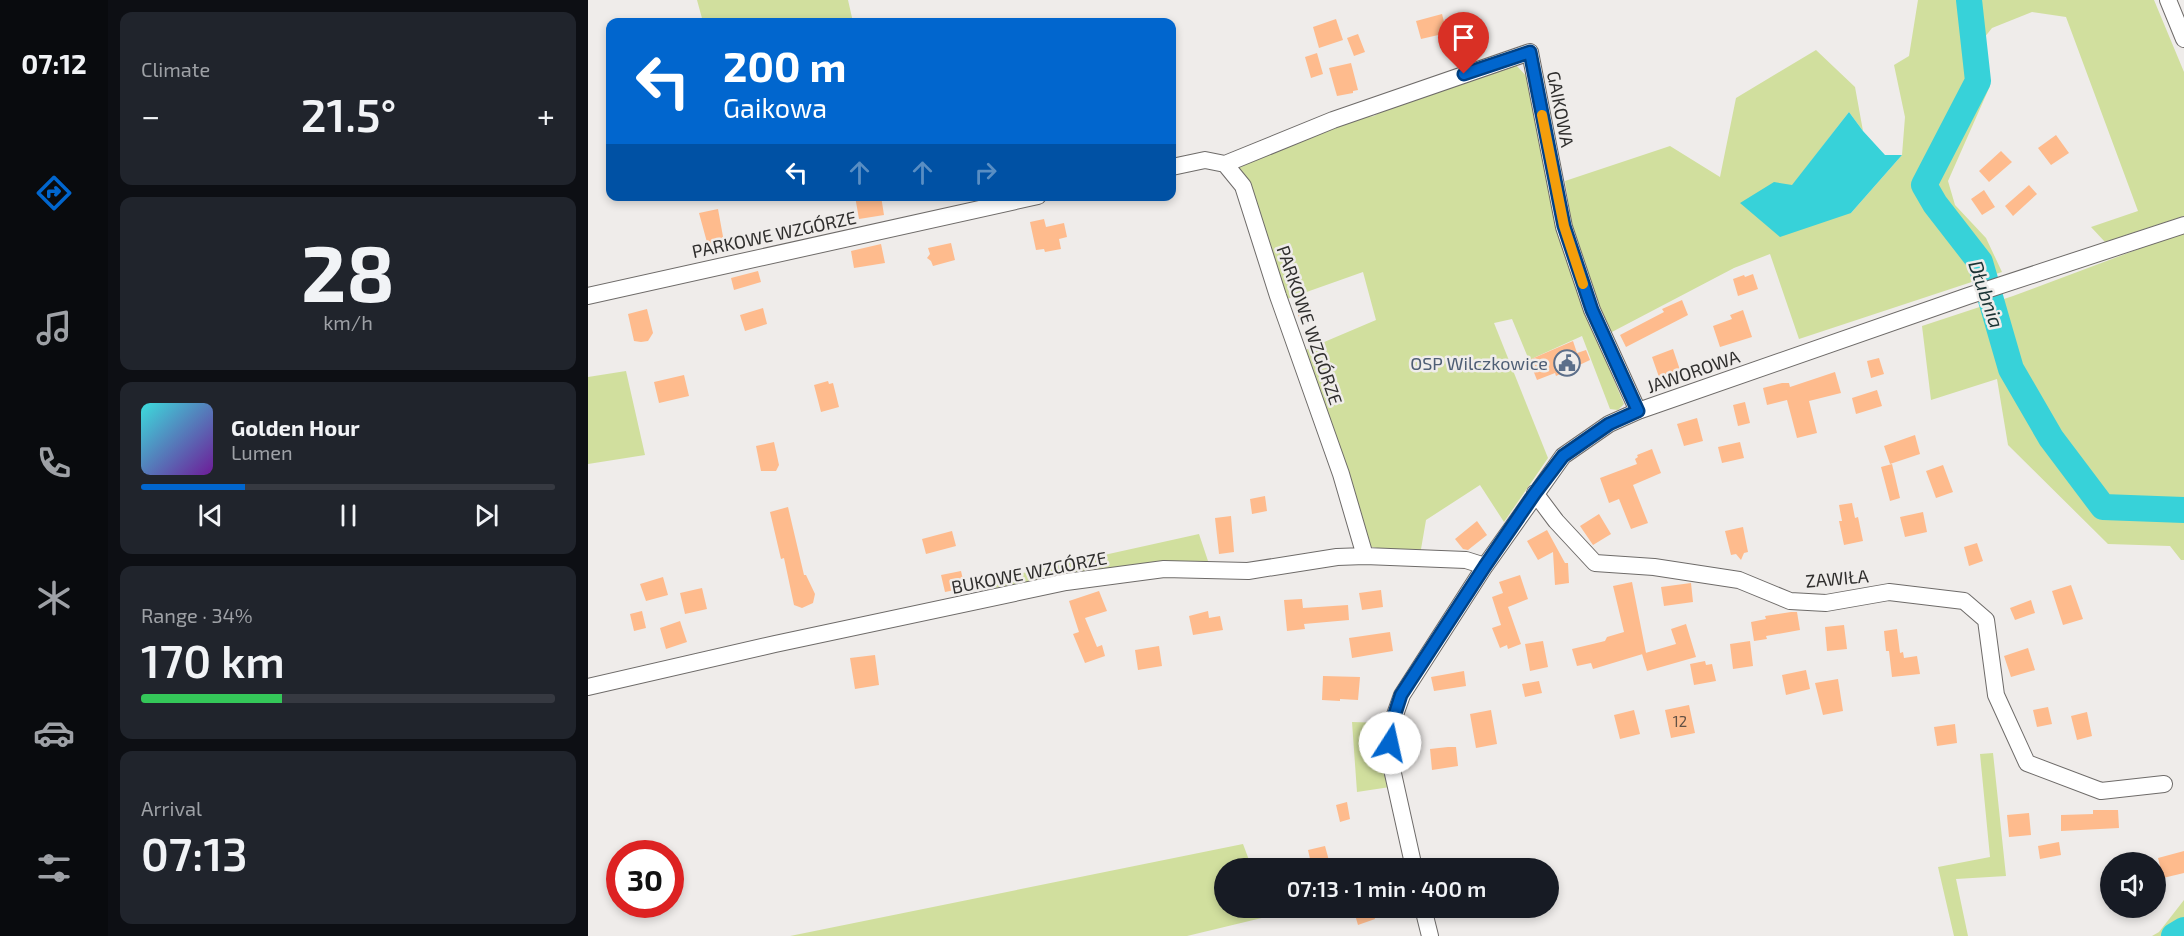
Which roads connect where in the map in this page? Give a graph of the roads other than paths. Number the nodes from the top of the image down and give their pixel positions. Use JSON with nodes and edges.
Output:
{"nodes":[{"id":1,"x":2168,"y":0,"type":"edge"},
{"id":2,"x":2184,"y":39,"type":"edge"},
{"id":3,"x":1225,"y":164,"type":"junction"},
{"id":4,"x":1176,"y":166,"type":"edge"},
{"id":5,"x":1016,"y":201,"type":"edge"},
{"id":6,"x":2184,"y":225,"type":"edge"},
{"id":7,"x":588,"y":296,"type":"edge"},
{"id":8,"x":1638,"y":411,"type":"junction"},
{"id":9,"x":1535,"y":493,"type":"junction"},
{"id":10,"x":1365,"y":556,"type":"junction"},
{"id":11,"x":1485,"y":566,"type":"junction"},
{"id":12,"x":588,"y":687,"type":"edge"},
{"id":13,"x":2164,"y":784,"type":"dead end"},
{"id":14,"x":1412,"y":858,"type":"edge"},
{"id":15,"x":1426,"y":918,"type":"edge"},
{"id":16,"x":1430,"y":936,"type":"edge"}],
"edges":[{"from":1,"to":2,"type":"street"},
{"from":3,"to":4,"type":"street"},
{"from":3,"to":8,"type":"street","name":"GAIKOWA"},
{"from":3,"to":10,"type":"street","name":"PARKOWE WZGÓRZE"},
{"from":5,"to":7,"type":"street","name":"PARKOWE WZGÓRZE"},
{"from":6,"to":8,"type":"street","name":"JAWOROWA"},
{"from":8,"to":9,"type":"street","name":"JAWOROWA"},
{"from":9,"to":11,"type":"street","name":"JAWOROWA"},
{"from":9,"to":13,"type":"street","name":"ZAWIŁA"},
{"from":10,"to":11,"type":"street","name":"BUKOWE WZGÓRZE"},
{"from":10,"to":12,"type":"street","name":"BUKOWE WZGÓRZE"},
{"from":11,"to":14,"type":"street","name":"JAWOROWA"},
{"from":15,"to":16,"type":"street"}]}
